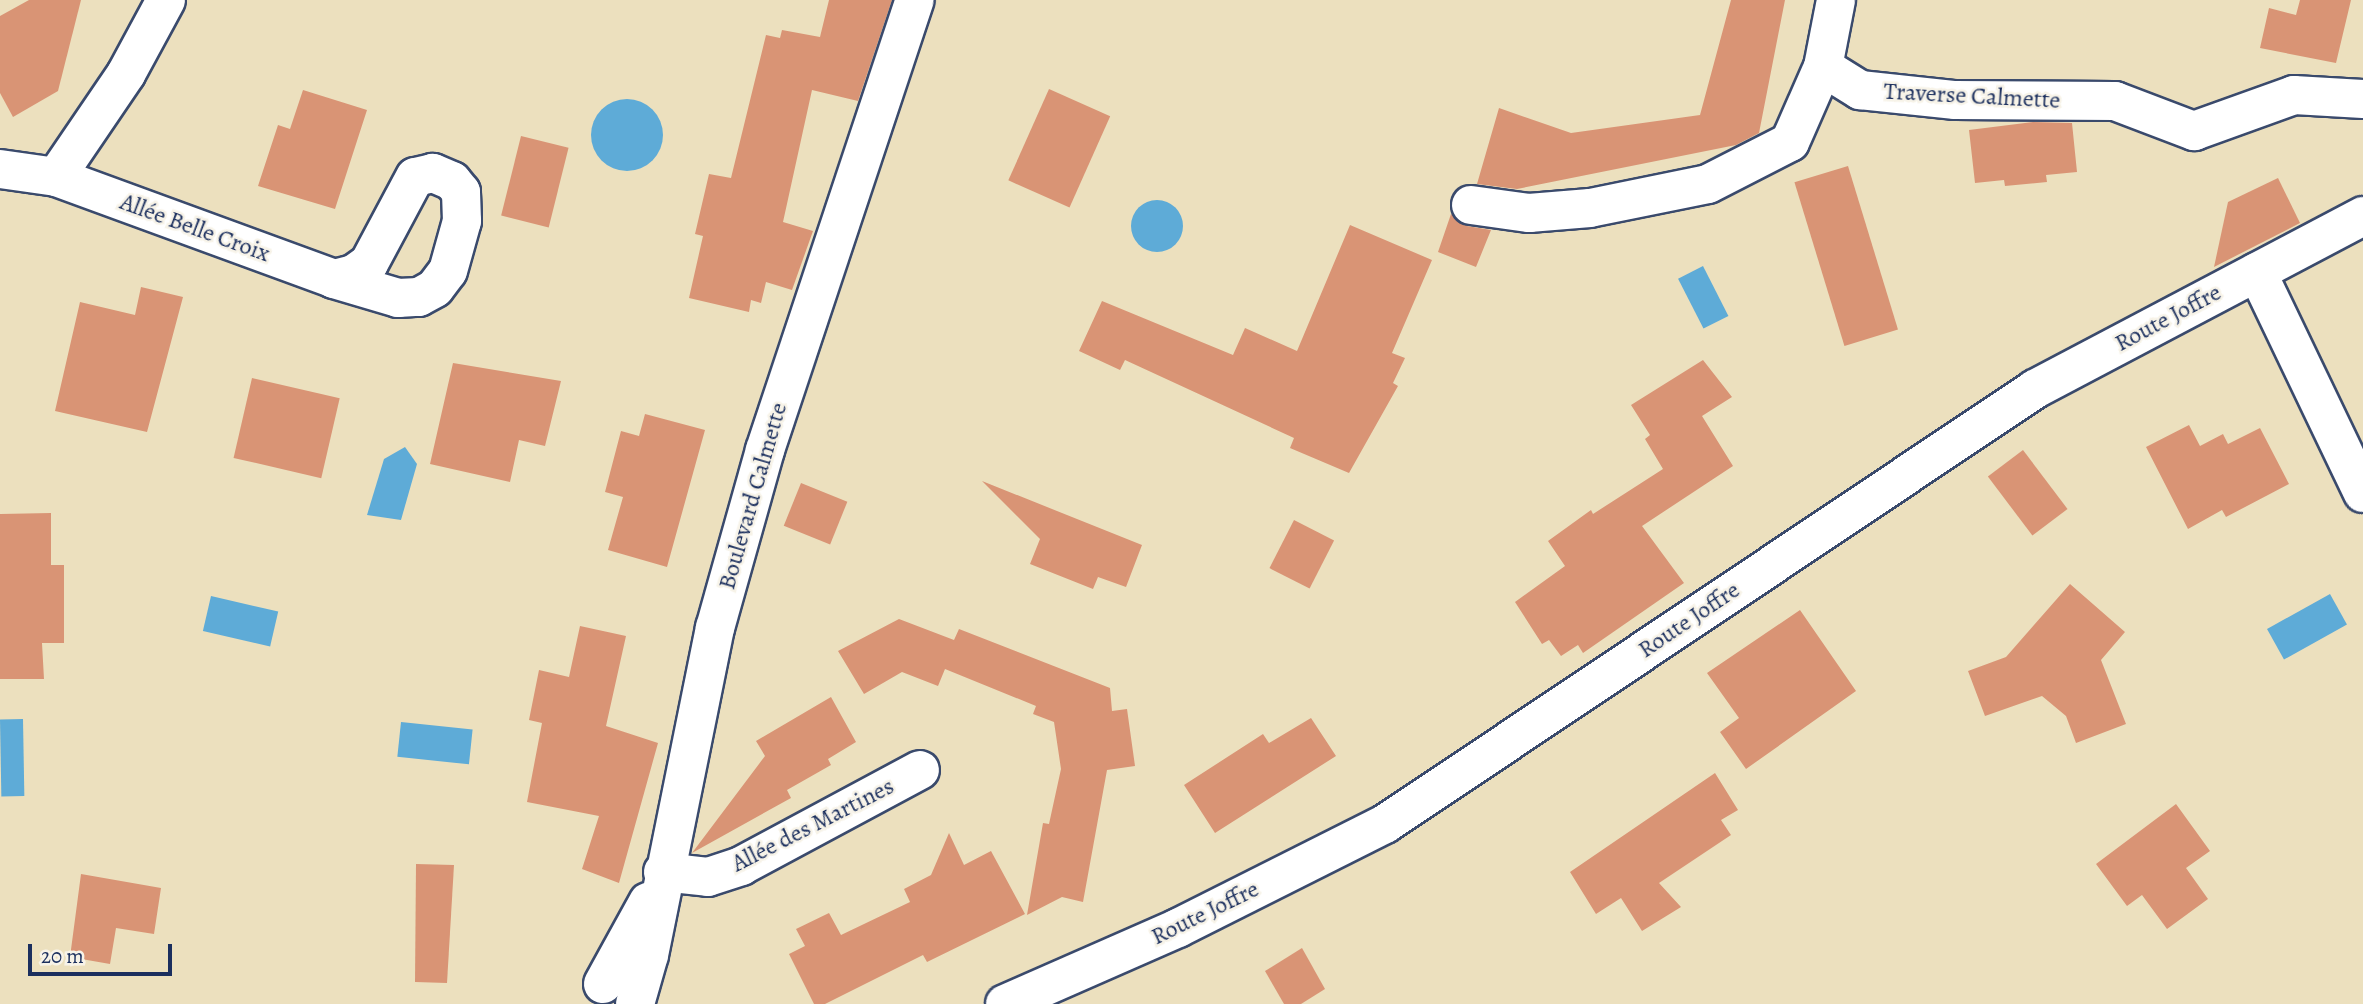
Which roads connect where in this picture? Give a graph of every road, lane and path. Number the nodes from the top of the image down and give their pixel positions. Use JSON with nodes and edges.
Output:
{"nodes":[{"id":1,"x":166,"y":0,"type":"edge"},
{"id":2,"x":915,"y":0,"type":"edge"},
{"id":3,"x":1836,"y":0,"type":"edge"},
{"id":4,"x":1823,"y":67,"type":"junction"},
{"id":5,"x":2363,"y":99,"type":"edge"},
{"id":6,"x":0,"y":169,"type":"edge"},
{"id":7,"x":56,"y":177,"type":"junction"},
{"id":8,"x":1471,"y":205,"type":"dead end"},
{"id":9,"x":2363,"y":216,"type":"edge"},
{"id":10,"x":2257,"y":272,"type":"junction"},
{"id":11,"x":334,"y":279,"type":"dead end"},
{"id":12,"x":2363,"y":493,"type":"edge"},
{"id":13,"x":920,"y":770,"type":"dead end"},
{"id":14,"x":663,"y":872,"type":"junction"},
{"id":15,"x":603,"y":984,"type":"dead end"},
{"id":16,"x":635,"y":1004,"type":"edge"},
{"id":17,"x":1005,"y":1004,"type":"edge"}],
"edges":[{"from":1,"to":7,"type":"street"},
{"from":2,"to":14,"type":"street","name":"Boulevard Calmette"},
{"from":3,"to":4,"type":"street"},
{"from":4,"to":5,"type":"street","name":"Traverse Calmette"},
{"from":4,"to":8,"type":"street"},
{"from":6,"to":7,"type":"street","name":"Allée Belle Croix"},
{"from":7,"to":11,"type":"street","name":"Allée Belle Croix"},
{"from":9,"to":10,"type":"street","name":"Route Joffre"},
{"from":10,"to":12,"type":"street"},
{"from":10,"to":17,"type":"street","name":"Route Joffre"},
{"from":13,"to":14,"type":"street","name":"Allée des Martines"},
{"from":14,"to":15,"type":"street"},
{"from":14,"to":16,"type":"street","name":"Boulevard Calmette"}]}
